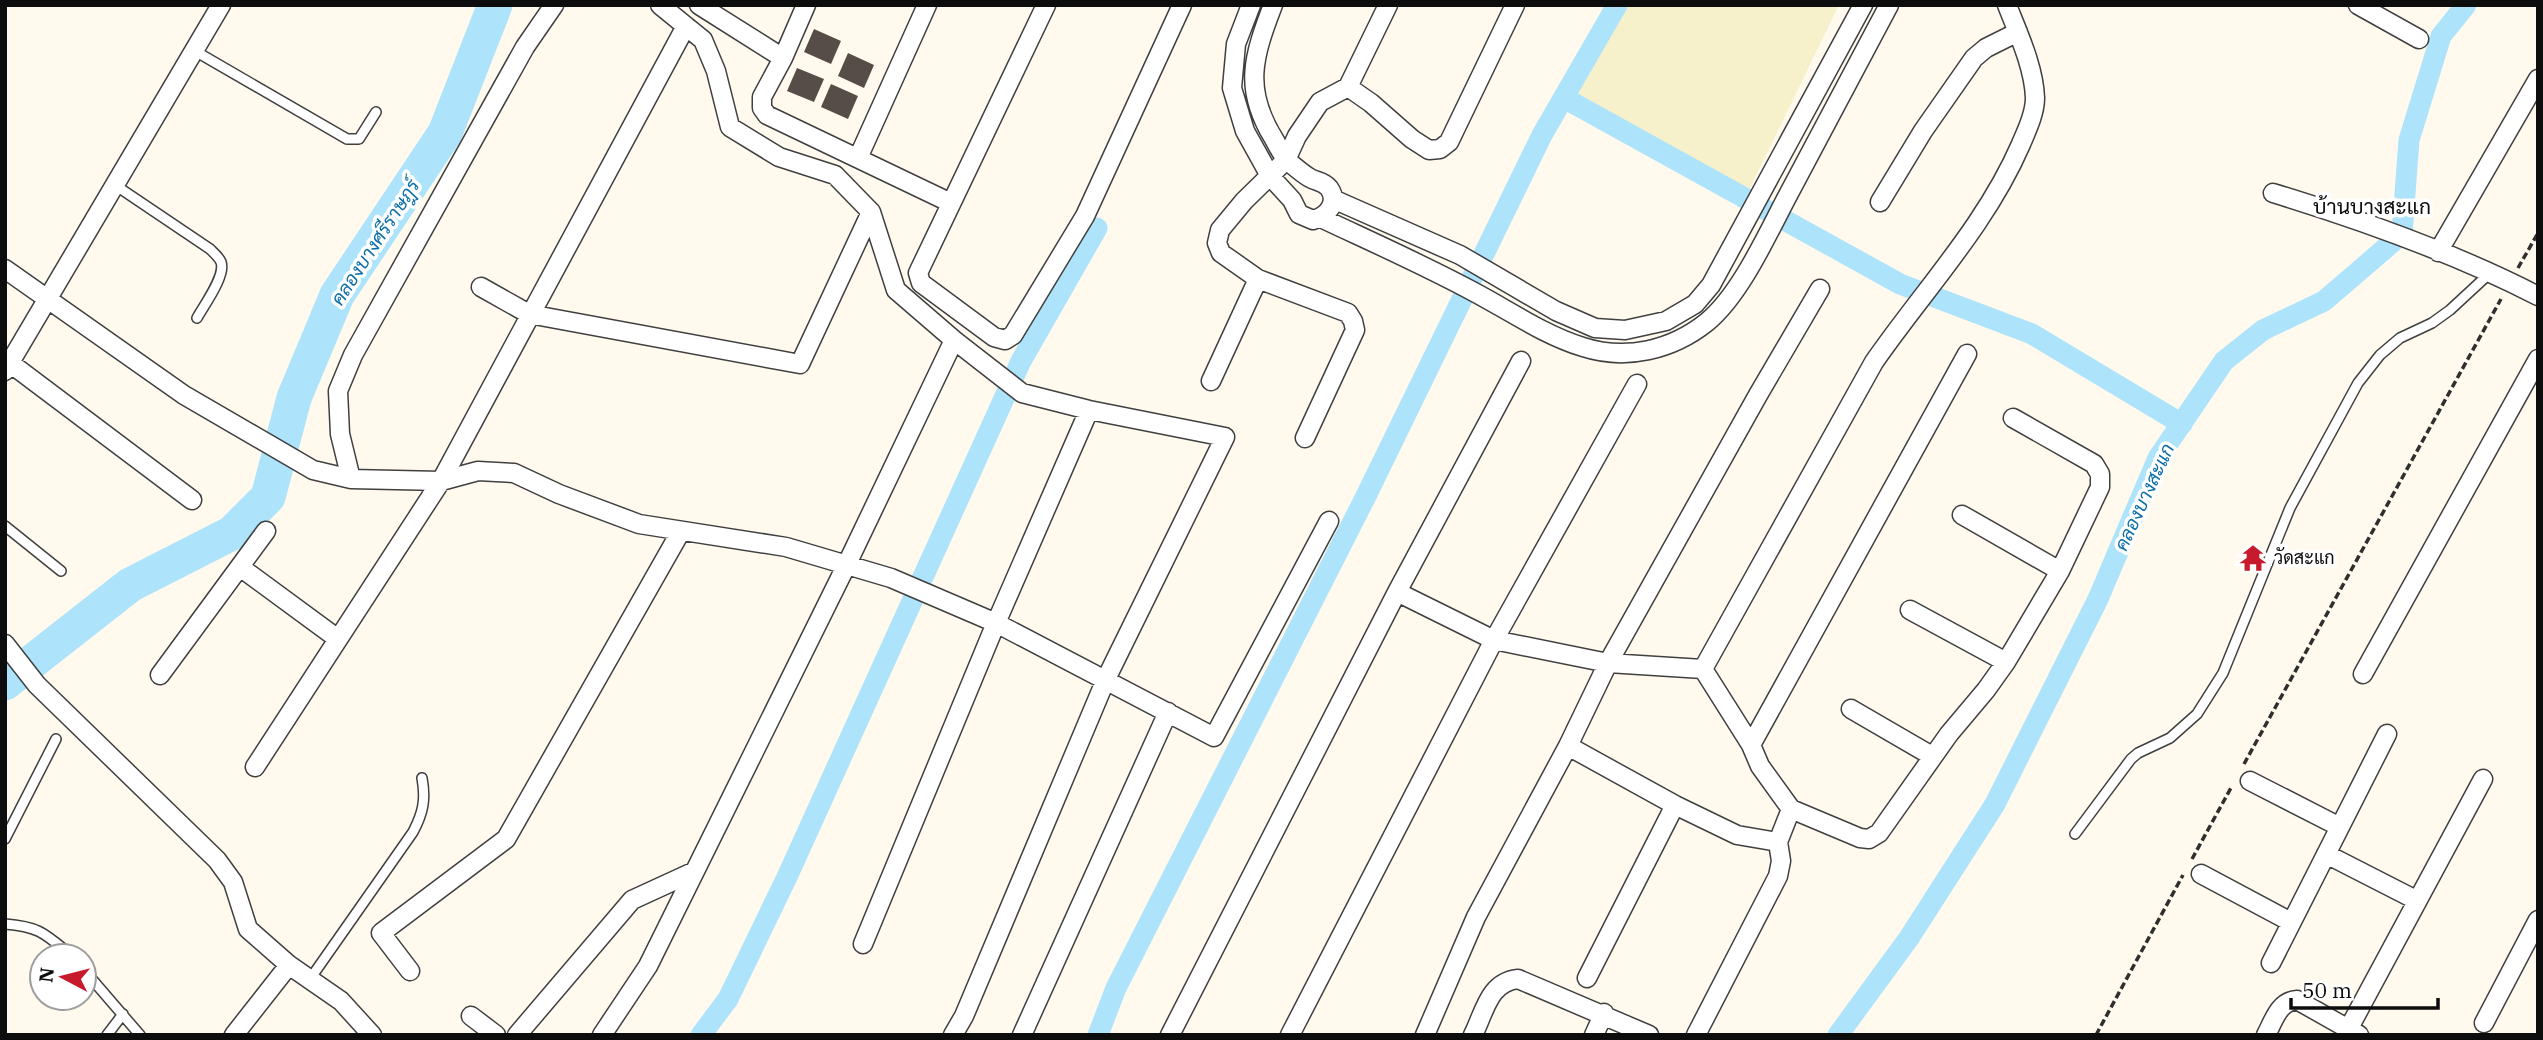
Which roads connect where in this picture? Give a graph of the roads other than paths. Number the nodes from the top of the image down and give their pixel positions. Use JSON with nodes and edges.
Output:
{"nodes":[{"id":1,"x":221,"y":5,"type":"edge"},
{"id":2,"x":554,"y":5,"type":"edge"},
{"id":3,"x":660,"y":5,"type":"edge"},
{"id":4,"x":699,"y":5,"type":"edge"},
{"id":5,"x":806,"y":5,"type":"edge"},
{"id":6,"x":928,"y":5,"type":"edge"},
{"id":7,"x":1046,"y":5,"type":"edge"},
{"id":8,"x":1182,"y":5,"type":"edge"},
{"id":9,"x":1251,"y":5,"type":"edge"},
{"id":10,"x":1273,"y":5,"type":"edge"},
{"id":11,"x":1388,"y":5,"type":"edge"},
{"id":12,"x":1515,"y":5,"type":"edge"},
{"id":13,"x":1863,"y":5,"type":"edge"},
{"id":14,"x":1889,"y":5,"type":"edge"},
{"id":15,"x":2007,"y":5,"type":"edge"},
{"id":16,"x":2358,"y":5,"type":"edge"},
{"id":17,"x":686,"y":26,"type":"junction"},
{"id":18,"x":2018,"y":32,"type":"junction"},
{"id":19,"x":2419,"y":39,"type":"dead end"},
{"id":20,"x":195,"y":51,"type":"junction"},
{"id":21,"x":783,"y":58,"type":"junction"},
{"id":22,"x":2538,"y":79,"type":"edge"},
{"id":23,"x":1348,"y":87,"type":"junction"},
{"id":24,"x":376,"y":112,"type":"dead end"},
{"id":25,"x":858,"y":158,"type":"junction"},
{"id":26,"x":1286,"y":160,"type":"junction"},
{"id":27,"x":1270,"y":176,"type":"junction"},
{"id":28,"x":1312,"y":179,"type":"junction"},
{"id":29,"x":115,"y":186,"type":"junction"},
{"id":30,"x":2273,"y":193,"type":"dead end"},
{"id":31,"x":1333,"y":199,"type":"junction"},
{"id":32,"x":1292,"y":200,"type":"junction"},
{"id":33,"x":1880,"y":202,"type":"dead end"},
{"id":34,"x":951,"y":203,"type":"junction"},
{"id":35,"x":871,"y":212,"type":"junction"},
{"id":36,"x":1321,"y":218,"type":"junction"},
{"id":37,"x":2438,"y":252,"type":"junction"},
{"id":38,"x":5,"y":269,"type":"edge"},
{"id":39,"x":2490,"y":273,"type":"junction"},
{"id":40,"x":1258,"y":279,"type":"junction"},
{"id":41,"x":481,"y":287,"type":"dead end"},
{"id":42,"x":1820,"y":289,"type":"dead end"},
{"id":43,"x":2538,"y":296,"type":"edge"},
{"id":44,"x":47,"y":300,"type":"junction"},
{"id":45,"x":1556,"y":311,"type":"junction"},
{"id":46,"x":529,"y":314,"type":"junction"},
{"id":47,"x":197,"y":318,"type":"dead end"},
{"id":48,"x":1545,"y":331,"type":"junction"},
{"id":49,"x":954,"y":340,"type":"junction"},
{"id":50,"x":1966,"y":354,"type":"dead end"},
{"id":51,"x":2538,"y":359,"type":"edge"},
{"id":52,"x":1521,"y":361,"type":"dead end"},
{"id":53,"x":8,"y":367,"type":"edge"},
{"id":54,"x":1211,"y":382,"type":"dead end"},
{"id":55,"x":1637,"y":384,"type":"dead end"},
{"id":56,"x":1089,"y":410,"type":"junction"},
{"id":57,"x":2013,"y":418,"type":"dead end"},
{"id":58,"x":1305,"y":438,"type":"dead end"},
{"id":59,"x":351,"y":479,"type":"junction"},
{"id":60,"x":441,"y":481,"type":"junction"},
{"id":61,"x":192,"y":500,"type":"dead end"},
{"id":62,"x":1962,"y":515,"type":"dead end"},
{"id":63,"x":1329,"y":522,"type":"dead end"},
{"id":64,"x":5,"y":526,"type":"edge"},
{"id":65,"x":266,"y":531,"type":"dead end"},
{"id":66,"x":681,"y":531,"type":"junction"},
{"id":67,"x":846,"y":566,"type":"junction"},
{"id":68,"x":240,"y":567,"type":"junction"},
{"id":69,"x":61,"y":571,"type":"dead end"},
{"id":70,"x":2060,"y":571,"type":"junction"},
{"id":71,"x":1397,"y":592,"type":"junction"},
{"id":72,"x":1910,"y":610,"type":"dead end"},
{"id":73,"x":996,"y":624,"type":"junction"},
{"id":74,"x":338,"y":639,"type":"junction"},
{"id":75,"x":1494,"y":640,"type":"junction"},
{"id":76,"x":7,"y":645,"type":"edge"},
{"id":77,"x":1608,"y":663,"type":"junction"},
{"id":78,"x":2006,"y":663,"type":"junction"},
{"id":79,"x":1703,"y":669,"type":"junction"},
{"id":80,"x":160,"y":674,"type":"dead end"},
{"id":81,"x":2363,"y":674,"type":"dead end"},
{"id":82,"x":1106,"y":679,"type":"junction"},
{"id":83,"x":1851,"y":709,"type":"dead end"},
{"id":84,"x":1168,"y":712,"type":"junction"},
{"id":85,"x":2387,"y":734,"type":"dead end"},
{"id":86,"x":56,"y":739,"type":"dead end"},
{"id":87,"x":1751,"y":744,"type":"junction"},
{"id":88,"x":1567,"y":746,"type":"junction"},
{"id":89,"x":1932,"y":756,"type":"junction"},
{"id":90,"x":255,"y":767,"type":"dead end"},
{"id":91,"x":2243,"y":775,"type":"road end"},
{"id":92,"x":422,"y":778,"type":"dead end"},
{"id":93,"x":2483,"y":779,"type":"dead end"},
{"id":94,"x":1675,"y":805,"type":"junction"},
{"id":95,"x":1791,"y":809,"type":"junction"},
{"id":96,"x":2340,"y":827,"type":"junction"},
{"id":97,"x":2075,"y":834,"type":"dead end"},
{"id":98,"x":5,"y":839,"type":"edge"},
{"id":99,"x":1778,"y":842,"type":"junction"},
{"id":100,"x":2326,"y":854,"type":"junction"},
{"id":101,"x":692,"y":872,"type":"junction"},
{"id":102,"x":2201,"y":874,"type":"dead end"},
{"id":103,"x":2416,"y":900,"type":"junction"},
{"id":104,"x":2538,"y":920,"type":"edge"},
{"id":105,"x":2291,"y":922,"type":"junction"},
{"id":106,"x":5,"y":923,"type":"edge"},
{"id":107,"x":55,"y":942,"type":"edge"},
{"id":108,"x":863,"y":944,"type":"dead end"},
{"id":109,"x":2271,"y":963,"type":"dead end"},
{"id":110,"x":289,"y":965,"type":"junction"},
{"id":111,"x":410,"y":971,"type":"dead end"},
{"id":112,"x":1587,"y":978,"type":"dead end"},
{"id":113,"x":310,"y":979,"type":"junction"},
{"id":114,"x":98,"y":986,"type":"edge"},
{"id":115,"x":1604,"y":1013,"type":"junction"},
{"id":116,"x":123,"y":1014,"type":"junction"},
{"id":117,"x":471,"y":1016,"type":"dead end"},
{"id":118,"x":2484,"y":1023,"type":"dead end"},
{"id":119,"x":2354,"y":1031,"type":"edge"},
{"id":120,"x":107,"y":1035,"type":"edge"},
{"id":121,"x":140,"y":1035,"type":"edge"},
{"id":122,"x":234,"y":1035,"type":"edge"},
{"id":123,"x":372,"y":1035,"type":"edge"},
{"id":124,"x":496,"y":1035,"type":"edge"},
{"id":125,"x":517,"y":1035,"type":"edge"},
{"id":126,"x":602,"y":1035,"type":"edge"},
{"id":127,"x":953,"y":1035,"type":"edge"},
{"id":128,"x":1022,"y":1035,"type":"edge"},
{"id":129,"x":1170,"y":1035,"type":"edge"},
{"id":130,"x":1290,"y":1035,"type":"edge"},
{"id":131,"x":1425,"y":1035,"type":"edge"},
{"id":132,"x":1473,"y":1035,"type":"edge"},
{"id":133,"x":1594,"y":1035,"type":"edge"},
{"id":134,"x":1649,"y":1035,"type":"edge"},
{"id":135,"x":1696,"y":1035,"type":"edge"},
{"id":136,"x":2266,"y":1035,"type":"edge"}],
"edges":[{"from":1,"to":20,"type":"street"},
{"from":2,"to":59,"type":"street"},
{"from":3,"to":17,"type":"street"},
{"from":4,"to":21,"type":"street"},
{"from":5,"to":21,"type":"street"},
{"from":6,"to":25,"type":"street"},
{"from":7,"to":34,"type":"street"},
{"from":8,"to":34,"type":"street"},
{"from":9,"to":27,"type":"street"},
{"from":10,"to":26,"type":"street"},
{"from":11,"to":23,"type":"street"},
{"from":12,"to":23,"type":"street"},
{"from":13,"to":45,"type":"street"},
{"from":14,"to":48,"type":"street"},
{"from":15,"to":18,"type":"street"},
{"from":16,"to":19,"type":"street"},
{"from":17,"to":35,"type":"street"},
{"from":17,"to":46,"type":"street"},
{"from":18,"to":33,"type":"street"},
{"from":18,"to":79,"type":"street"},
{"from":20,"to":24,"type":"lane"},
{"from":20,"to":29,"type":"street"},
{"from":21,"to":25,"type":"street"},
{"from":22,"to":37,"type":"street"},
{"from":23,"to":26,"type":"street"},
{"from":25,"to":34,"type":"street"},
{"from":26,"to":27,"type":"street"},
{"from":26,"to":28,"type":"street"},
{"from":27,"to":32,"type":"street"},
{"from":27,"to":40,"type":"street"},
{"from":28,"to":31,"type":"street"},
{"from":28,"to":32,"type":"street"},
{"from":29,"to":44,"type":"street"},
{"from":29,"to":47,"type":"lane"},
{"from":30,"to":37,"type":"street"},
{"from":31,"to":36,"type":"street"},
{"from":31,"to":45,"type":"street"},
{"from":32,"to":36,"type":"street"},
{"from":35,"to":46,"type":"street"},
{"from":35,"to":49,"type":"street"},
{"from":36,"to":48,"type":"street"},
{"from":37,"to":39,"type":"street"},
{"from":38,"to":44,"type":"street"},
{"from":39,"to":43,"type":"street"},
{"from":39,"to":97,"type":"lane"},
{"from":40,"to":54,"type":"street"},
{"from":40,"to":58,"type":"street"},
{"from":41,"to":46,"type":"street"},
{"from":42,"to":77,"type":"street"},
{"from":44,"to":53,"type":"street"},
{"from":44,"to":59,"type":"street"},
{"from":45,"to":48,"type":"street"},
{"from":46,"to":60,"type":"street"},
{"from":49,"to":56,"type":"street"},
{"from":49,"to":67,"type":"street"},
{"from":50,"to":87,"type":"street"},
{"from":51,"to":81,"type":"street"},
{"from":52,"to":71,"type":"street"},
{"from":53,"to":61,"type":"street"},
{"from":55,"to":75,"type":"street"},
{"from":56,"to":73,"type":"street"},
{"from":56,"to":82,"type":"street"},
{"from":57,"to":70,"type":"street"},
{"from":59,"to":60,"type":"street"},
{"from":60,"to":66,"type":"street"},
{"from":60,"to":74,"type":"street"},
{"from":62,"to":70,"type":"street"},
{"from":63,"to":84,"type":"street"},
{"from":64,"to":69,"type":"lane"},
{"from":65,"to":68,"type":"street"},
{"from":66,"to":67,"type":"street"},
{"from":66,"to":111,"type":"street"},
{"from":67,"to":73,"type":"street"},
{"from":67,"to":101,"type":"street"},
{"from":68,"to":74,"type":"street"},
{"from":68,"to":80,"type":"street"},
{"from":70,"to":78,"type":"street"},
{"from":71,"to":75,"type":"street"},
{"from":71,"to":129,"type":"street"},
{"from":72,"to":78,"type":"street"},
{"from":73,"to":82,"type":"street"},
{"from":73,"to":108,"type":"street"},
{"from":74,"to":90,"type":"street"},
{"from":75,"to":77,"type":"street"},
{"from":75,"to":130,"type":"street"},
{"from":76,"to":110,"type":"street"},
{"from":77,"to":79,"type":"street"},
{"from":77,"to":88,"type":"street"},
{"from":78,"to":89,"type":"street"},
{"from":79,"to":87,"type":"street"},
{"from":82,"to":84,"type":"street"},
{"from":82,"to":127,"type":"street"},
{"from":83,"to":89,"type":"street"},
{"from":84,"to":128,"type":"street"},
{"from":85,"to":96,"type":"street"},
{"from":86,"to":98,"type":"lane"},
{"from":87,"to":95,"type":"street"},
{"from":88,"to":94,"type":"street"},
{"from":88,"to":131,"type":"street"},
{"from":89,"to":95,"type":"street"},
{"from":91,"to":96,"type":"street"},
{"from":92,"to":113,"type":"lane"},
{"from":93,"to":103,"type":"street"},
{"from":94,"to":99,"type":"street"},
{"from":94,"to":112,"type":"street"},
{"from":95,"to":99,"type":"street"},
{"from":96,"to":100,"type":"street"},
{"from":99,"to":135,"type":"street"},
{"from":100,"to":103,"type":"street"},
{"from":100,"to":105,"type":"street"},
{"from":101,"to":125,"type":"street"},
{"from":101,"to":126,"type":"street"},
{"from":102,"to":105,"type":"street"},
{"from":103,"to":119,"type":"street"},
{"from":104,"to":118,"type":"street"},
{"from":105,"to":109,"type":"street"},
{"from":106,"to":107,"type":"lane"},
{"from":110,"to":113,"type":"street"},
{"from":110,"to":122,"type":"street"},
{"from":113,"to":123,"type":"street"},
{"from":114,"to":116,"type":"lane"},
{"from":115,"to":132,"type":"street"},
{"from":115,"to":133,"type":"street"},
{"from":115,"to":134,"type":"street"},
{"from":116,"to":120,"type":"lane"},
{"from":116,"to":121,"type":"lane"},
{"from":117,"to":124,"type":"street"},
{"from":119,"to":136,"type":"street"}]}
